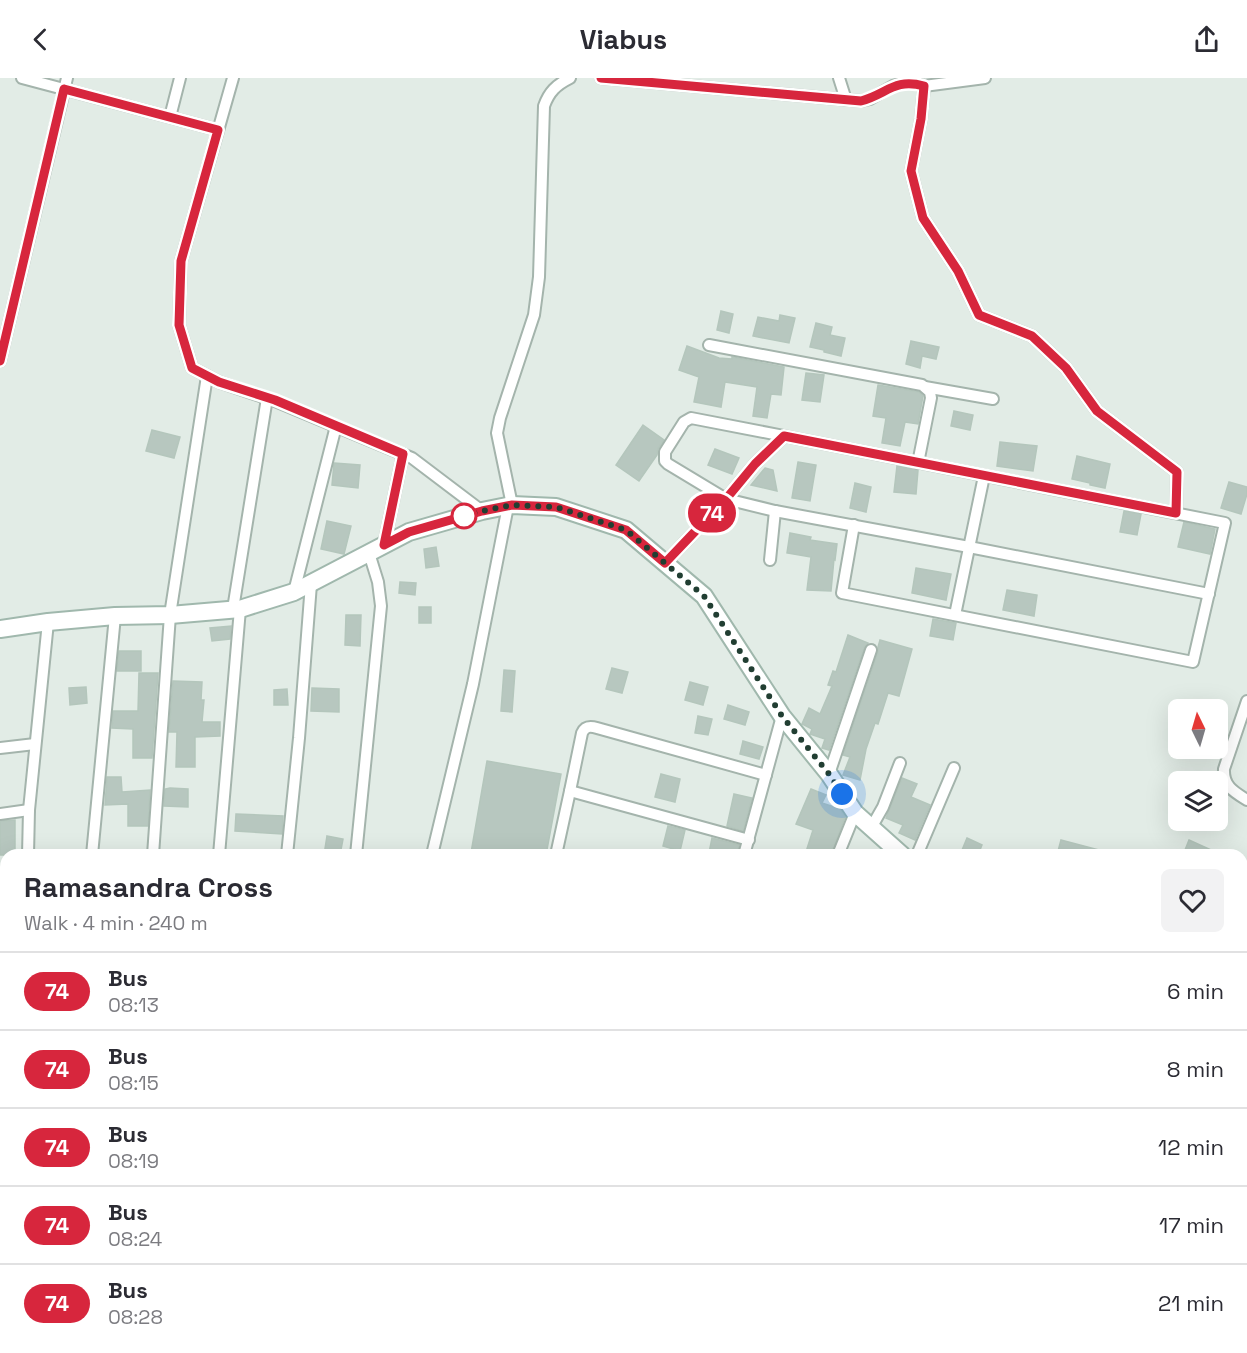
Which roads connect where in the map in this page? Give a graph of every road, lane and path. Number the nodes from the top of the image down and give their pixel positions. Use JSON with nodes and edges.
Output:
{"nodes":[{"id":1,"x":22,"y":78,"type":"edge"},
{"id":2,"x":180,"y":78,"type":"edge"},
{"id":3,"x":233,"y":78,"type":"edge"},
{"id":4,"x":570,"y":78,"type":"edge"},
{"id":5,"x":601,"y":78,"type":"edge"},
{"id":6,"x":839,"y":78,"type":"edge"},
{"id":7,"x":985,"y":78,"type":"edge"},
{"id":8,"x":65,"y":83,"type":"edge"},
{"id":9,"x":924,"y":86,"type":"junction"},
{"id":10,"x":846,"y":100,"type":"junction"},
{"id":11,"x":170,"y":117,"type":"junction"},
{"id":12,"x":218,"y":130,"type":"junction"},
{"id":13,"x":709,"y":345,"type":"dead end"},
{"id":14,"x":0,"y":361,"type":"edge"},
{"id":15,"x":207,"y":376,"type":"junction"},
{"id":16,"x":925,"y":387,"type":"junction"},
{"id":17,"x":267,"y":398,"type":"junction"},
{"id":18,"x":993,"y":399,"type":"dead end"},
{"id":19,"x":336,"y":426,"type":"junction"},
{"id":20,"x":784,"y":436,"type":"junction"},
{"id":21,"x":403,"y":454,"type":"junction"},
{"id":22,"x":918,"y":463,"type":"junction"},
{"id":23,"x":984,"y":476,"type":"junction"},
{"id":24,"x":726,"y":499,"type":"junction"},
{"id":25,"x":510,"y":505,"type":"junction"},
{"id":26,"x":482,"y":511,"type":"junction"},
{"id":27,"x":775,"y":511,"type":"junction"},
{"id":28,"x":1176,"y":513,"type":"junction"},
{"id":29,"x":854,"y":525,"type":"junction"},
{"id":30,"x":969,"y":547,"type":"junction"},
{"id":31,"x":377,"y":549,"type":"junction"},
{"id":32,"x":770,"y":560,"type":"dead end"},
{"id":33,"x":665,"y":563,"type":"junction"},
{"id":34,"x":310,"y":584,"type":"junction"},
{"id":35,"x":294,"y":592,"type":"junction"},
{"id":36,"x":1209,"y":594,"type":"junction"},
{"id":37,"x":236,"y":609,"type":"junction"},
{"id":38,"x":170,"y":615,"type":"junction"},
{"id":39,"x":955,"y":615,"type":"junction"},
{"id":40,"x":115,"y":616,"type":"junction"},
{"id":41,"x":48,"y":622,"type":"junction"},
{"id":42,"x":0,"y":629,"type":"edge"},
{"id":43,"x":871,"y":650,"type":"dead end"},
{"id":44,"x":1247,"y":701,"type":"edge"},
{"id":45,"x":782,"y":716,"type":"junction"},
{"id":46,"x":35,"y":744,"type":"junction"},
{"id":47,"x":0,"y":748,"type":"edge"},
{"id":48,"x":900,"y":763,"type":"dead end"},
{"id":49,"x":954,"y":768,"type":"dead end"},
{"id":50,"x":829,"y":774,"type":"junction"},
{"id":51,"x":766,"y":775,"type":"junction"},
{"id":52,"x":570,"y":791,"type":"junction"},
{"id":53,"x":1247,"y":800,"type":"edge"},
{"id":54,"x":29,"y":810,"type":"junction"},
{"id":55,"x":855,"y":813,"type":"junction"},
{"id":56,"x":0,"y":814,"type":"edge"},
{"id":57,"x":871,"y":828,"type":"junction"},
{"id":58,"x":748,"y":840,"type":"junction"},
{"id":59,"x":28,"y":849,"type":"edge"},
{"id":60,"x":93,"y":849,"type":"edge"},
{"id":61,"x":153,"y":849,"type":"edge"},
{"id":62,"x":219,"y":849,"type":"edge"},
{"id":63,"x":288,"y":849,"type":"edge"},
{"id":64,"x":357,"y":849,"type":"edge"},
{"id":65,"x":433,"y":849,"type":"edge"},
{"id":66,"x":560,"y":849,"type":"edge"},
{"id":67,"x":746,"y":849,"type":"edge"},
{"id":68,"x":840,"y":849,"type":"edge"},
{"id":69,"x":895,"y":849,"type":"edge"},
{"id":70,"x":920,"y":849,"type":"edge"}],
"edges":[{"from":1,"to":8,"type":"street"},
{"from":2,"to":11,"type":"street"},
{"from":3,"to":12,"type":"street"},
{"from":4,"to":25,"type":"street"},
{"from":5,"to":10,"type":"street"},
{"from":6,"to":10,"type":"street"},
{"from":7,"to":9,"type":"street"},
{"from":8,"to":11,"type":"street"},
{"from":8,"to":14,"type":"street"},
{"from":9,"to":10,"type":"street"},
{"from":9,"to":28,"type":"street"},
{"from":11,"to":12,"type":"street"},
{"from":12,"to":15,"type":"street"},
{"from":13,"to":16,"type":"street"},
{"from":15,"to":17,"type":"street"},
{"from":15,"to":38,"type":"street"},
{"from":16,"to":18,"type":"street"},
{"from":16,"to":22,"type":"street"},
{"from":17,"to":19,"type":"street"},
{"from":17,"to":37,"type":"street"},
{"from":19,"to":21,"type":"street"},
{"from":19,"to":35,"type":"street"},
{"from":20,"to":22,"type":"street"},
{"from":20,"to":24,"type":"street"},
{"from":20,"to":24,"type":"street"},
{"from":21,"to":26,"type":"street"},
{"from":21,"to":31,"type":"street"},
{"from":22,"to":23,"type":"street"},
{"from":23,"to":28,"type":"street"},
{"from":23,"to":30,"type":"street"},
{"from":24,"to":27,"type":"street"},
{"from":24,"to":33,"type":"street"},
{"from":25,"to":26,"type":"main road"},
{"from":25,"to":33,"type":"main road"},
{"from":25,"to":65,"type":"street"},
{"from":26,"to":31,"type":"main road"},
{"from":27,"to":29,"type":"street"},
{"from":27,"to":32,"type":"street"},
{"from":28,"to":36,"type":"street"},
{"from":29,"to":30,"type":"street"},
{"from":29,"to":39,"type":"street"},
{"from":30,"to":36,"type":"street"},
{"from":30,"to":39,"type":"street"},
{"from":31,"to":34,"type":"main road"},
{"from":31,"to":64,"type":"street"},
{"from":33,"to":45,"type":"main road"},
{"from":34,"to":35,"type":"main road"},
{"from":34,"to":63,"type":"street"},
{"from":35,"to":37,"type":"main road"},
{"from":36,"to":39,"type":"street"},
{"from":37,"to":38,"type":"main road"},
{"from":37,"to":62,"type":"street"},
{"from":38,"to":40,"type":"main road"},
{"from":38,"to":61,"type":"street"},
{"from":40,"to":41,"type":"main road"},
{"from":40,"to":60,"type":"street"},
{"from":41,"to":42,"type":"main road"},
{"from":41,"to":46,"type":"street"},
{"from":43,"to":50,"type":"street"},
{"from":44,"to":53,"type":"street"},
{"from":45,"to":50,"type":"main road"},
{"from":45,"to":51,"type":"street"},
{"from":46,"to":47,"type":"street"},
{"from":46,"to":54,"type":"street"},
{"from":48,"to":57,"type":"street"},
{"from":49,"to":70,"type":"street"},
{"from":50,"to":55,"type":"main road"},
{"from":51,"to":52,"type":"street"},
{"from":51,"to":58,"type":"street"},
{"from":52,"to":58,"type":"street"},
{"from":52,"to":66,"type":"street"},
{"from":54,"to":56,"type":"street"},
{"from":54,"to":59,"type":"street"},
{"from":55,"to":57,"type":"main road"},
{"from":55,"to":68,"type":"street"},
{"from":57,"to":69,"type":"main road"},
{"from":58,"to":67,"type":"street"}]}
